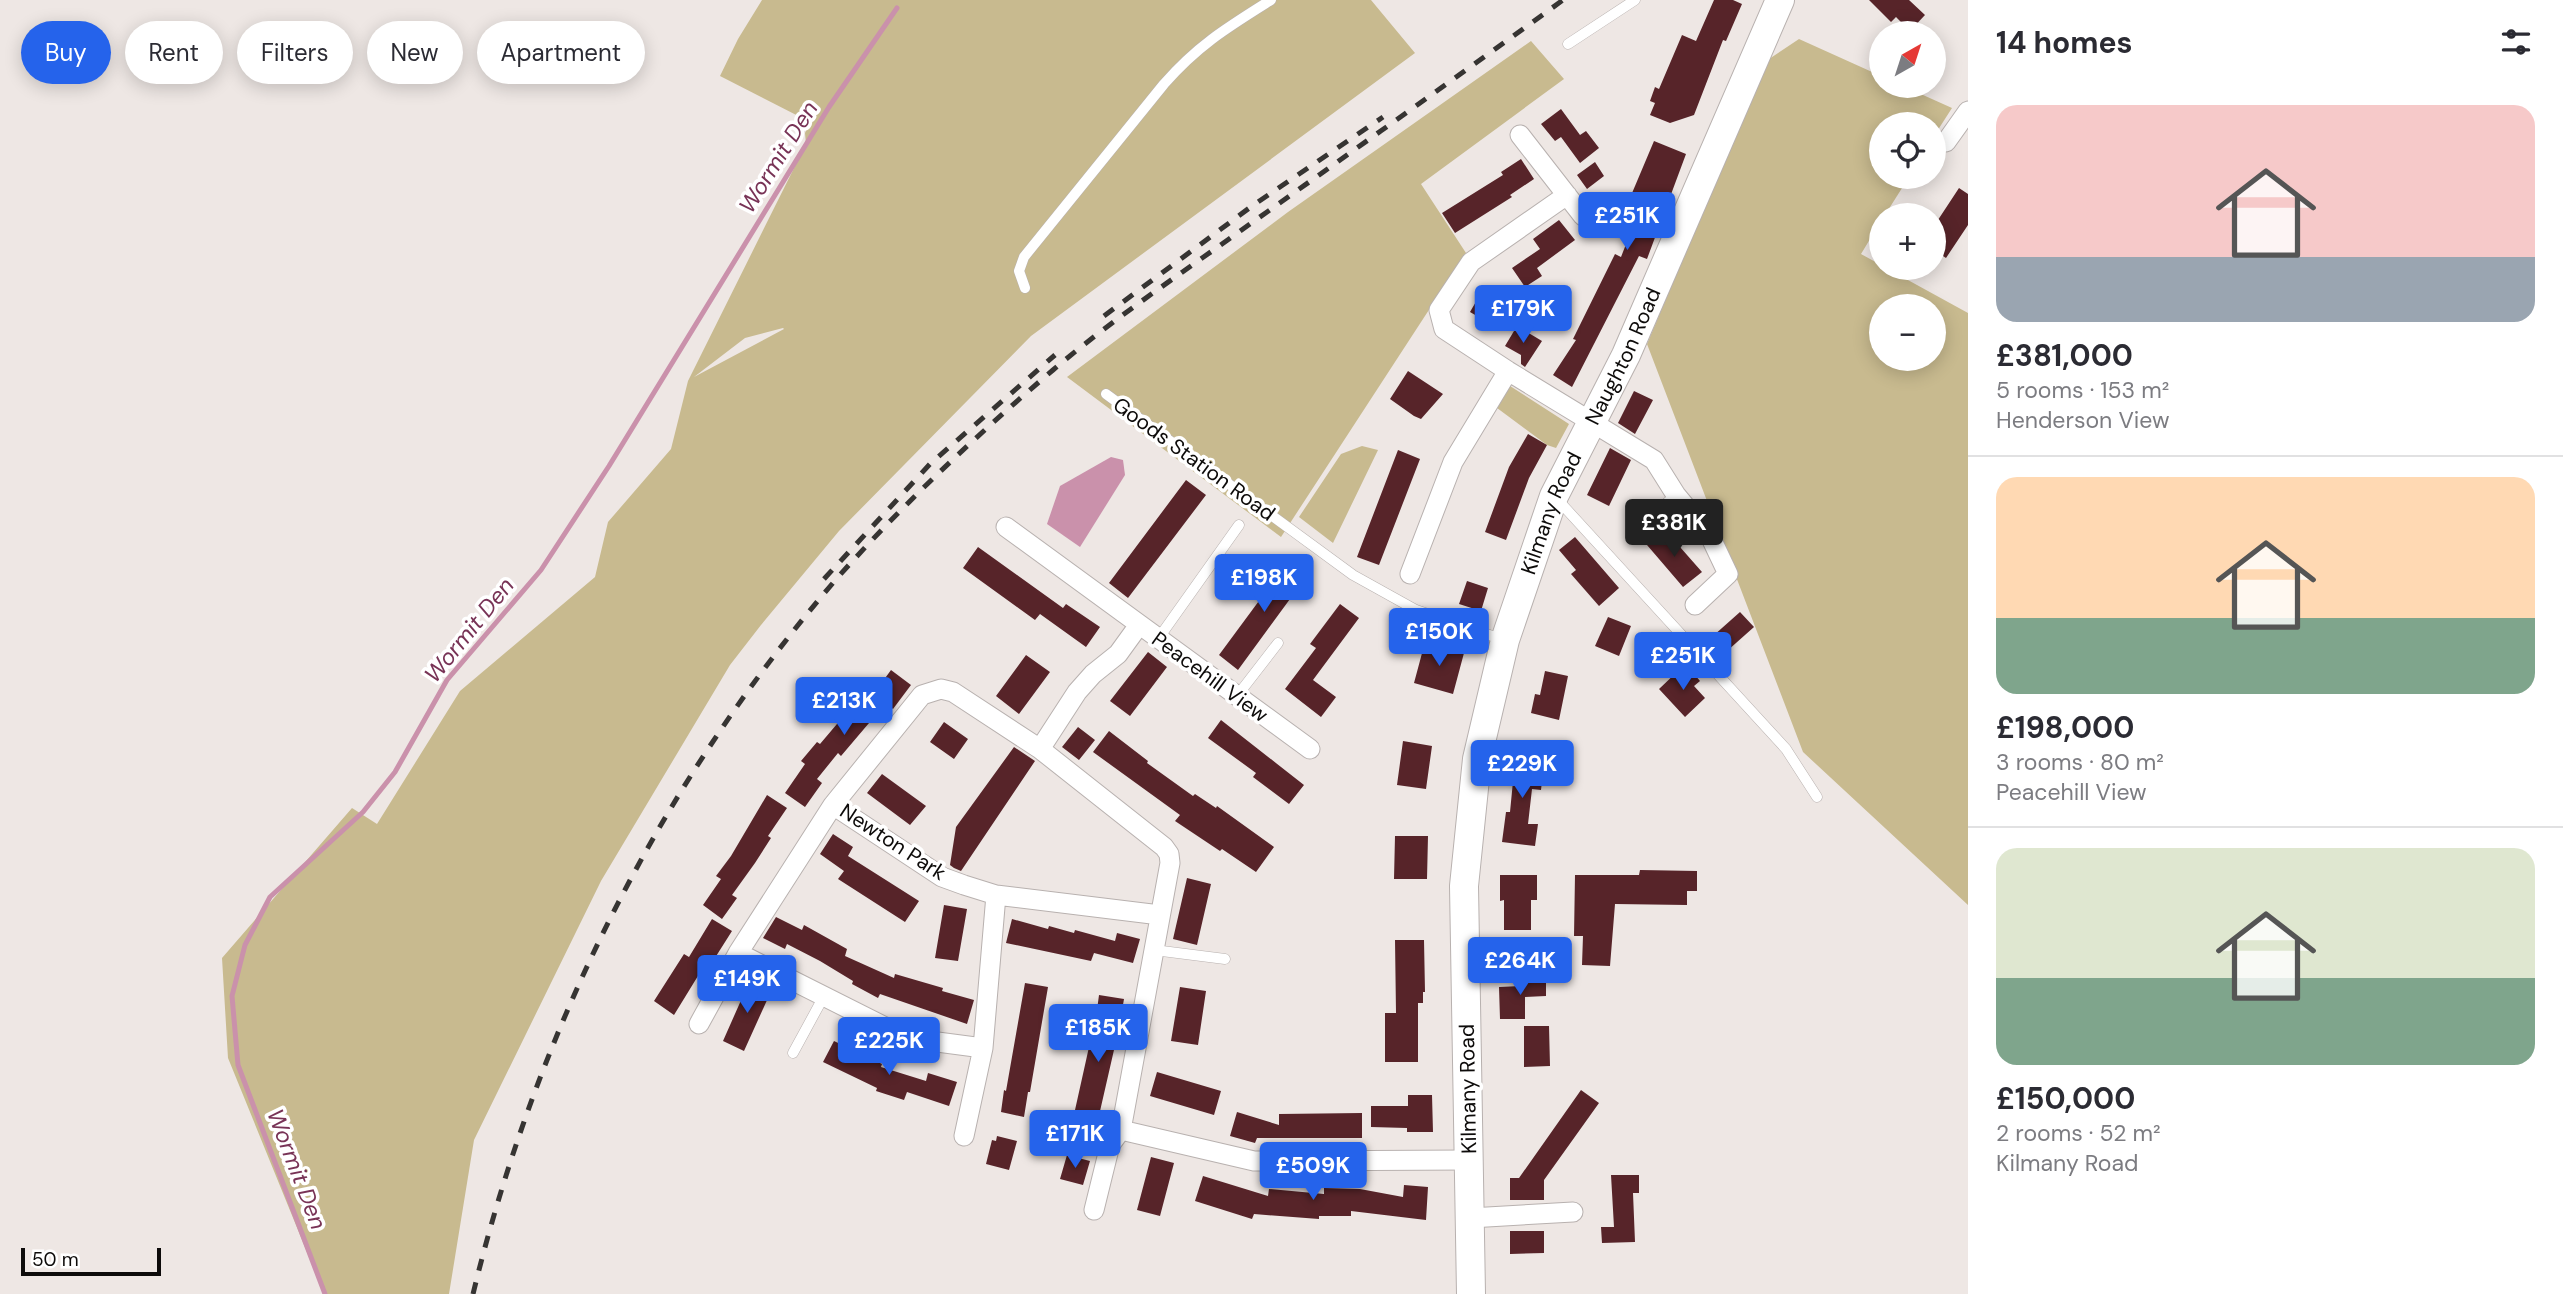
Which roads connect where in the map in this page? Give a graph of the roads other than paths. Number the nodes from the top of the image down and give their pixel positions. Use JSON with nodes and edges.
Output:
{"nodes":[{"id":1,"x":1271,"y":0,"type":"edge"},
{"id":2,"x":1635,"y":0,"type":"edge"},
{"id":3,"x":1780,"y":0,"type":"edge"},
{"id":4,"x":1568,"y":44,"type":"dead end"},
{"id":5,"x":1968,"y":111,"type":"edge"},
{"id":6,"x":1520,"y":135,"type":"dead end"},
{"id":7,"x":1946,"y":142,"type":"dead end"},
{"id":8,"x":1567,"y":195,"type":"junction"},
{"id":9,"x":1583,"y":216,"type":"dead end"},
{"id":10,"x":1025,"y":288,"type":"dead end"},
{"id":11,"x":1508,"y":372,"type":"junction"},
{"id":12,"x":1106,"y":394,"type":"dead end"},
{"id":13,"x":1587,"y":432,"type":"junction"},
{"id":14,"x":1676,"y":495,"type":"junction"},
{"id":15,"x":1555,"y":496,"type":"junction"},
{"id":16,"x":1239,"y":525,"type":"dead end"},
{"id":17,"x":1006,"y":527,"type":"dead end"},
{"id":18,"x":1636,"y":529,"type":"dead end"},
{"id":19,"x":1410,"y":574,"type":"dead end"},
{"id":20,"x":1695,"y":605,"type":"dead end"},
{"id":21,"x":1139,"y":625,"type":"junction"},
{"id":22,"x":1158,"y":639,"type":"junction"},
{"id":23,"x":1505,"y":640,"type":"junction"},
{"id":24,"x":1278,"y":643,"type":"dead end"},
{"id":25,"x":1237,"y":696,"type":"junction"},
{"id":26,"x":1040,"y":749,"type":"junction"},
{"id":27,"x":1310,"y":749,"type":"dead end"},
{"id":28,"x":1817,"y":797,"type":"dead end"},
{"id":29,"x":833,"y":804,"type":"junction"},
{"id":30,"x":996,"y":895,"type":"junction"},
{"id":31,"x":1160,"y":915,"type":"junction"},
{"id":32,"x":1154,"y":950,"type":"junction"},
{"id":33,"x":738,"y":953,"type":"junction"},
{"id":34,"x":1225,"y":958,"type":"dead end"},
{"id":35,"x":824,"y":996,"type":"junction"},
{"id":36,"x":699,"y":1024,"type":"dead end"},
{"id":37,"x":982,"y":1048,"type":"junction"},
{"id":38,"x":793,"y":1053,"type":"dead end"},
{"id":39,"x":1121,"y":1130,"type":"junction"},
{"id":40,"x":964,"y":1136,"type":"dead end"},
{"id":41,"x":1469,"y":1160,"type":"junction"},
{"id":42,"x":1094,"y":1210,"type":"dead end"},
{"id":43,"x":1573,"y":1212,"type":"dead end"},
{"id":44,"x":1470,"y":1218,"type":"junction"},
{"id":45,"x":1471,"y":1294,"type":"edge"}],
"edges":[{"from":1,"to":10,"type":"lane"},
{"from":2,"to":4,"type":"lane"},
{"from":3,"to":13,"type":"main road","name":"Naughton Road"},
{"from":5,"to":7,"type":"street"},
{"from":6,"to":8,"type":"street"},
{"from":8,"to":9,"type":"street"},
{"from":8,"to":11,"type":"street"},
{"from":11,"to":13,"type":"street"},
{"from":11,"to":19,"type":"street"},
{"from":12,"to":23,"type":"lane","name":"Goods Station Road"},
{"from":13,"to":14,"type":"street"},
{"from":13,"to":15,"type":"main road","name":"Kilmany Road"},
{"from":14,"to":18,"type":"lane"},
{"from":14,"to":20,"type":"street"},
{"from":15,"to":23,"type":"main road","name":"Kilmany Road"},
{"from":15,"to":28,"type":"lane"},
{"from":16,"to":22,"type":"lane"},
{"from":17,"to":21,"type":"street"},
{"from":21,"to":22,"type":"street","name":"Peacehill View"},
{"from":21,"to":26,"type":"street","name":"Peacehill View"},
{"from":22,"to":25,"type":"street","name":"Peacehill View"},
{"from":23,"to":41,"type":"main road","name":"Kilmany Road"},
{"from":24,"to":25,"type":"lane"},
{"from":25,"to":27,"type":"street","name":"Peacehill View"},
{"from":26,"to":29,"type":"street","name":"Newton Park"},
{"from":26,"to":31,"type":"street","name":"Newton Park"},
{"from":29,"to":30,"type":"street","name":"Newton Park"},
{"from":29,"to":33,"type":"street"},
{"from":30,"to":31,"type":"street","name":"Newton Park"},
{"from":30,"to":37,"type":"street"},
{"from":31,"to":32,"type":"street"},
{"from":32,"to":34,"type":"lane"},
{"from":32,"to":39,"type":"street"},
{"from":33,"to":35,"type":"street"},
{"from":33,"to":36,"type":"street"},
{"from":35,"to":37,"type":"street"},
{"from":35,"to":38,"type":"lane"},
{"from":37,"to":40,"type":"street"},
{"from":39,"to":41,"type":"street"},
{"from":39,"to":42,"type":"street"},
{"from":41,"to":44,"type":"main road","name":"Kilmany Road"},
{"from":43,"to":44,"type":"street"},
{"from":44,"to":45,"type":"main road","name":"Kilmany Road"}]}
